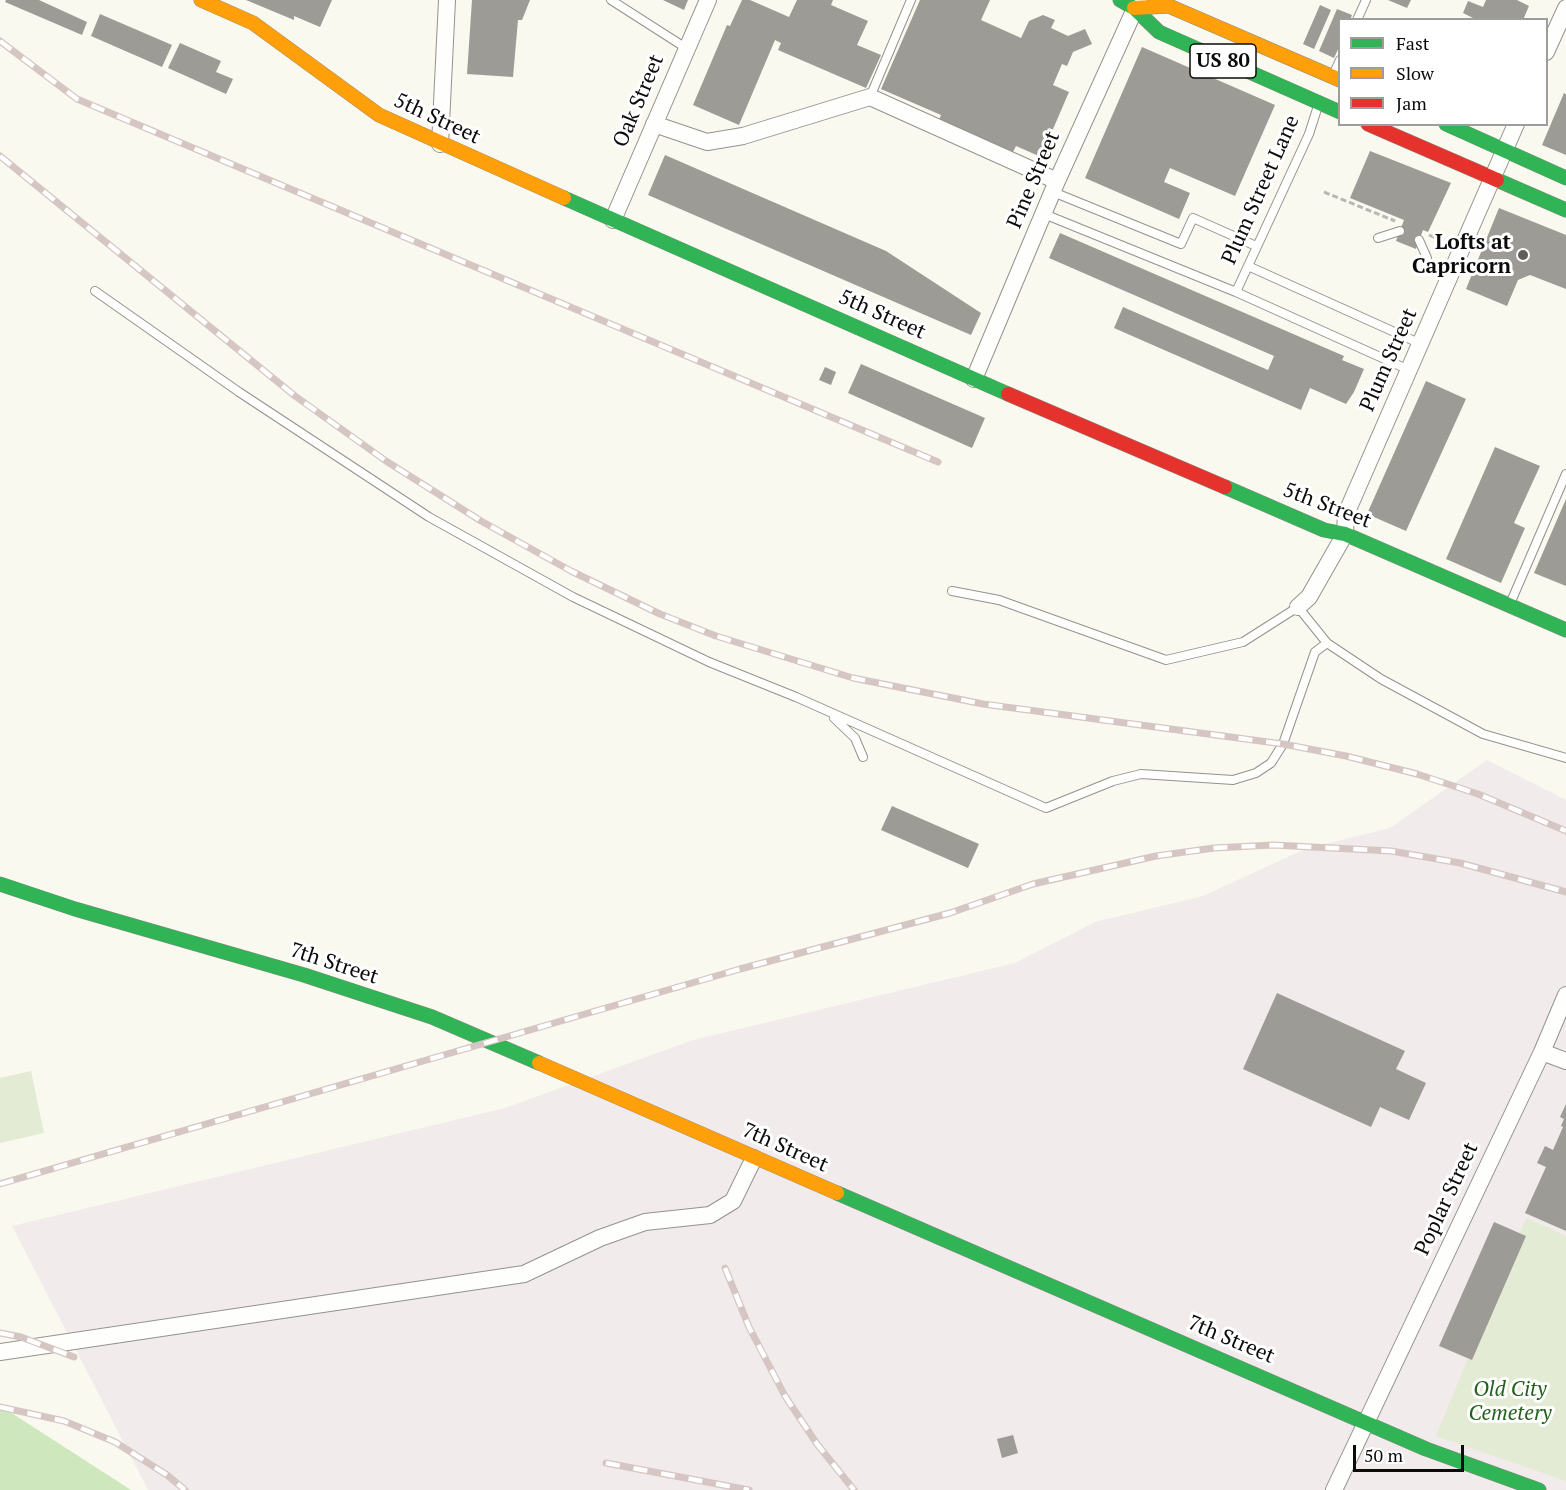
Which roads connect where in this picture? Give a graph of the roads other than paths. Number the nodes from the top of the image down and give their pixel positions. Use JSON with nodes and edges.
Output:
{"nodes":[{"id":1,"x":201,"y":0,"type":"edge"},
{"id":2,"x":447,"y":0,"type":"edge"},
{"id":3,"x":611,"y":0,"type":"edge"},
{"id":4,"x":708,"y":0,"type":"edge"},
{"id":5,"x":911,"y":0,"type":"edge"},
{"id":6,"x":1366,"y":0,"type":"edge"},
{"id":7,"x":1131,"y":3,"type":"edge"},
{"id":8,"x":1566,"y":8,"type":"edge"},
{"id":9,"x":1358,"y":18,"type":"edge"},
{"id":10,"x":686,"y":48,"type":"junction"},
{"id":11,"x":1548,"y":48,"type":"edge"},
{"id":12,"x":1336,"y":78,"type":"edge"},
{"id":13,"x":870,"y":97,"type":"junction"},
{"id":14,"x":1319,"y":103,"type":"junction"},
{"id":15,"x":1338,"y":111,"type":"edge"},
{"id":16,"x":654,"y":124,"type":"junction"},
{"id":17,"x":1372,"y":126,"type":"edge"},
{"id":18,"x":1451,"y":126,"type":"edge"},
{"id":19,"x":1514,"y":126,"type":"edge"},
{"id":20,"x":440,"y":144,"type":"junction"},
{"id":21,"x":1505,"y":150,"type":"junction"},
{"id":22,"x":1566,"y":178,"type":"edge"},
{"id":23,"x":1493,"y":180,"type":"junction"},
{"id":24,"x":1055,"y":186,"type":"junction"},
{"id":25,"x":1566,"y":210,"type":"edge"},
{"id":26,"x":1044,"y":214,"type":"junction"},
{"id":27,"x":613,"y":220,"type":"junction"},
{"id":28,"x":1401,"y":228,"type":"road end"},
{"id":29,"x":1421,"y":236,"type":"road end"},
{"id":30,"x":1378,"y":238,"type":"dead end"},
{"id":31,"x":1256,"y":246,"type":"junction"},
{"id":32,"x":1427,"y":258,"type":"dead end"},
{"id":33,"x":1248,"y":266,"type":"junction"},
{"id":34,"x":95,"y":291,"type":"dead end"},
{"id":35,"x":1236,"y":292,"type":"junction"},
{"id":36,"x":1421,"y":344,"type":"junction"},
{"id":37,"x":1409,"y":370,"type":"junction"},
{"id":38,"x":974,"y":379,"type":"junction"},
{"id":39,"x":1566,"y":474,"type":"edge"},
{"id":40,"x":1345,"y":534,"type":"junction"},
{"id":41,"x":952,"y":591,"type":"dead end"},
{"id":42,"x":1298,"y":607,"type":"junction"},
{"id":43,"x":1509,"y":607,"type":"junction"},
{"id":44,"x":1566,"y":630,"type":"edge"},
{"id":45,"x":1327,"y":643,"type":"junction"},
{"id":46,"x":825,"y":710,"type":"junction"},
{"id":47,"x":863,"y":757,"type":"dead end"},
{"id":48,"x":1566,"y":759,"type":"edge"},
{"id":49,"x":0,"y":884,"type":"edge"},
{"id":50,"x":1566,"y":995,"type":"edge"},
{"id":51,"x":1542,"y":1052,"type":"junction"},
{"id":52,"x":1566,"y":1061,"type":"edge"},
{"id":53,"x":754,"y":1158,"type":"junction"},
{"id":54,"x":0,"y":1352,"type":"edge"},
{"id":55,"x":1367,"y":1421,"type":"junction"},
{"id":56,"x":1334,"y":1490,"type":"edge"},
{"id":57,"x":1539,"y":1490,"type":"edge"}],
"edges":[{"from":1,"to":20,"type":"street","name":"5th Street"},
{"from":2,"to":20,"type":"street"},
{"from":3,"to":10,"type":"lane"},
{"from":4,"to":10,"type":"street","name":"Oak Street"},
{"from":5,"to":13,"type":"lane"},
{"from":6,"to":9,"type":"lane"},
{"from":7,"to":12,"type":"street","number":"US 80"},
{"from":7,"to":14,"type":"street","number":"US 80"},
{"from":7,"to":24,"type":"street","name":"Pine Street"},
{"from":8,"to":11,"type":"street"},
{"from":10,"to":16,"type":"street","name":"Oak Street"},
{"from":13,"to":16,"type":"street"},
{"from":13,"to":24,"type":"street"},
{"from":14,"to":15,"type":"street","number":"US 80"},
{"from":14,"to":31,"type":"lane","name":"Plum Street Lane"},
{"from":16,"to":27,"type":"street","name":"Oak Street"},
{"from":17,"to":23,"type":"street"},
{"from":18,"to":21,"type":"street"},
{"from":19,"to":21,"type":"street","name":"Plum Street"},
{"from":20,"to":27,"type":"street","name":"5th Street"},
{"from":21,"to":22,"type":"street"},
{"from":21,"to":23,"type":"street","name":"Plum Street"},
{"from":23,"to":25,"type":"street"},
{"from":23,"to":36,"type":"street","name":"Plum Street"},
{"from":24,"to":26,"type":"street","name":"Pine Street"},
{"from":24,"to":31,"type":"lane"},
{"from":26,"to":35,"type":"lane"},
{"from":26,"to":38,"type":"street","name":"Pine Street"},
{"from":27,"to":38,"type":"street","name":"5th Street"},
{"from":28,"to":30,"type":"lane"},
{"from":29,"to":32,"type":"lane"},
{"from":31,"to":33,"type":"lane","name":"Plum Street Lane"},
{"from":33,"to":35,"type":"lane","name":"Plum Street Lane"},
{"from":33,"to":36,"type":"lane"},
{"from":34,"to":46,"type":"lane"},
{"from":35,"to":37,"type":"lane"},
{"from":36,"to":37,"type":"street","name":"Plum Street"},
{"from":37,"to":40,"type":"street","name":"Plum Street"},
{"from":38,"to":40,"type":"street","name":"5th Street"},
{"from":39,"to":43,"type":"lane"},
{"from":40,"to":42,"type":"street","name":"Plum Street"},
{"from":40,"to":43,"type":"street","name":"5th Street"},
{"from":41,"to":42,"type":"lane"},
{"from":42,"to":45,"type":"lane"},
{"from":43,"to":44,"type":"street","name":"5th Street"},
{"from":45,"to":46,"type":"lane"},
{"from":45,"to":48,"type":"lane"},
{"from":46,"to":47,"type":"lane"},
{"from":49,"to":53,"type":"street","name":"7th Street"},
{"from":50,"to":51,"type":"street","name":"Poplar Street"},
{"from":51,"to":52,"type":"street"},
{"from":51,"to":55,"type":"street","name":"Poplar Street"},
{"from":53,"to":54,"type":"street"},
{"from":53,"to":55,"type":"street","name":"7th Street"},
{"from":55,"to":56,"type":"street","name":"Poplar Street"},
{"from":55,"to":57,"type":"street","name":"7th Street"}]}
